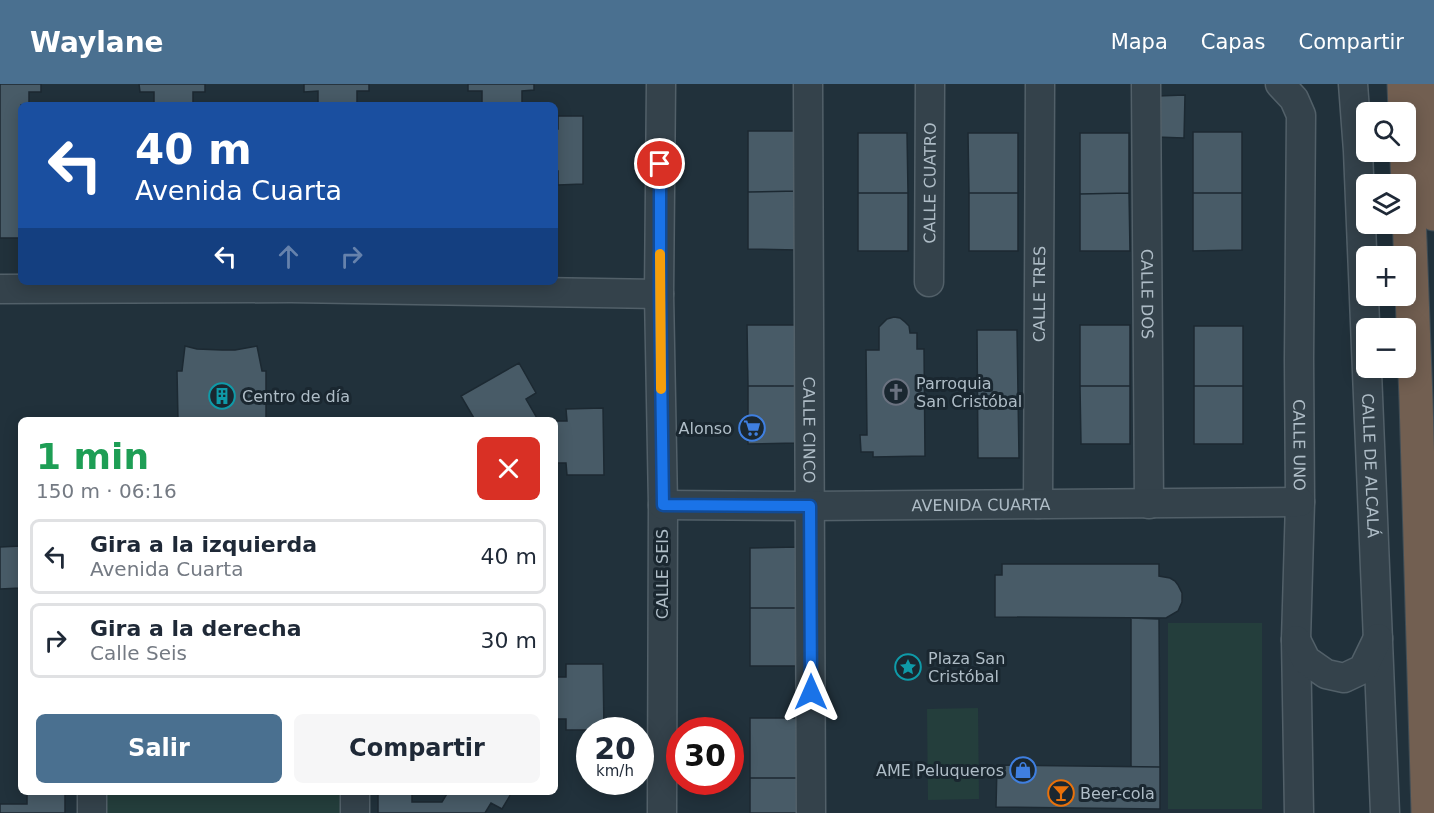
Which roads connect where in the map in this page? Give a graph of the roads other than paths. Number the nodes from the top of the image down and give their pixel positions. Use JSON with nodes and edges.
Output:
{"nodes":[{"id":1,"x":661,"y":84,"type":"edge"},
{"id":2,"x":808,"y":84,"type":"edge"},
{"id":3,"x":930,"y":84,"type":"edge"},
{"id":4,"x":1040,"y":84,"type":"edge"},
{"id":5,"x":1137,"y":84,"type":"edge"},
{"id":6,"x":1146,"y":84,"type":"edge"},
{"id":7,"x":1170,"y":84,"type":"edge"},
{"id":8,"x":1280,"y":84,"type":"edge"},
{"id":9,"x":1353,"y":84,"type":"edge"},
{"id":10,"x":1404,"y":84,"type":"edge"},
{"id":11,"x":1429,"y":84,"type":"edge"},
{"id":12,"x":1405,"y":102,"type":"edge"},
{"id":13,"x":1407,"y":162,"type":"edge"},
{"id":14,"x":1434,"y":214,"type":"edge"},
{"id":15,"x":929,"y":282,"type":"dead end"},
{"id":16,"x":0,"y":289,"type":"edge"},
{"id":17,"x":660,"y":294,"type":"junction"},
{"id":18,"x":1300,"y":502,"type":"junction"},
{"id":19,"x":1038,"y":504,"type":"junction"},
{"id":20,"x":1149,"y":504,"type":"junction"},
{"id":21,"x":663,"y":505,"type":"junction"},
{"id":22,"x":810,"y":506,"type":"junction"},
{"id":23,"x":1378,"y":638,"type":"junction"},
{"id":24,"x":1296,"y":640,"type":"junction"},
{"id":25,"x":92,"y":795,"type":"edge"},
{"id":26,"x":355,"y":795,"type":"edge"},
{"id":27,"x":92,"y":813,"type":"edge"},
{"id":28,"x":355,"y":813,"type":"edge"},
{"id":29,"x":662,"y":813,"type":"edge"},
{"id":30,"x":811,"y":813,"type":"edge"},
{"id":31,"x":1299,"y":813,"type":"edge"},
{"id":32,"x":1385,"y":813,"type":"edge"},
{"id":33,"x":1428,"y":813,"type":"edge"}],
"edges":[{"from":1,"to":17,"type":"street","name":"CALLE SEIS"},
{"from":2,"to":22,"type":"street","name":"CALLE CINCO"},
{"from":3,"to":15,"type":"street","name":"CALLE CUATRO"},
{"from":4,"to":19,"type":"street","name":"CALLE TRES"},
{"from":5,"to":6,"type":"street"},
{"from":6,"to":7,"type":"street"},
{"from":6,"to":20,"type":"street","name":"CALLE DOS"},
{"from":8,"to":18,"type":"street","name":"CALLE UNO"},
{"from":9,"to":23,"type":"street","name":"CALLE DE ALCALÁ"},
{"from":10,"to":12,"type":"highway"},
{"from":11,"to":14,"type":"highway"},
{"from":13,"to":33,"type":"highway"},
{"from":16,"to":17,"type":"street"},
{"from":17,"to":21,"type":"street","name":"CALLE SEIS"},
{"from":18,"to":20,"type":"street","name":"AVENIDA CUARTA"},
{"from":18,"to":24,"type":"street","name":"CALLE UNO"},
{"from":19,"to":20,"type":"street","name":"AVENIDA CUARTA"},
{"from":19,"to":22,"type":"street","name":"AVENIDA CUARTA"},
{"from":21,"to":22,"type":"street","name":"AVENIDA CUARTA"},
{"from":21,"to":29,"type":"street","name":"CALLE SEIS"},
{"from":22,"to":30,"type":"street","name":"CALLE CINCO"},
{"from":23,"to":24,"type":"street"},
{"from":23,"to":32,"type":"street","name":"CALLE DE ALCALÁ"},
{"from":24,"to":31,"type":"street","name":"CALLE UNO"},
{"from":25,"to":27,"type":"street"},
{"from":26,"to":28,"type":"street"}]}
